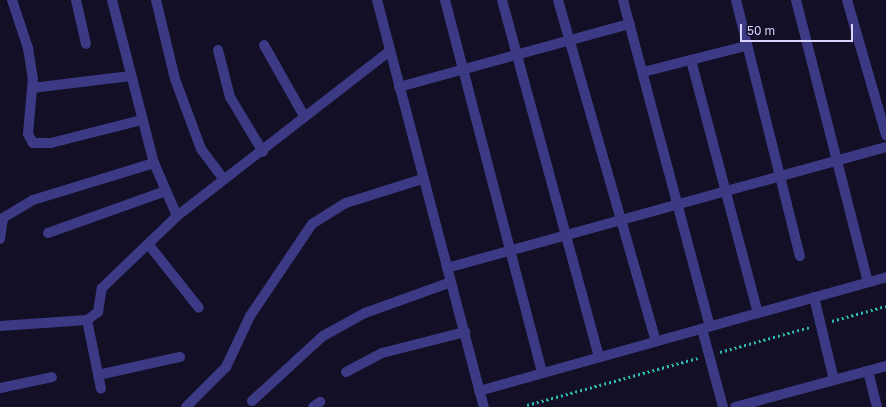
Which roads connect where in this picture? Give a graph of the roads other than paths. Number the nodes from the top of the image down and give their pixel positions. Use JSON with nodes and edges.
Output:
{"nodes":[{"id":1,"x":12,"y":0,"type":"edge"},
{"id":2,"x":76,"y":0,"type":"edge"},
{"id":3,"x":112,"y":0,"type":"edge"},
{"id":4,"x":156,"y":0,"type":"edge"},
{"id":5,"x":377,"y":0,"type":"edge"},
{"id":6,"x":444,"y":0,"type":"edge"},
{"id":7,"x":502,"y":0,"type":"edge"},
{"id":8,"x":558,"y":0,"type":"edge"},
{"id":9,"x":623,"y":0,"type":"edge"},
{"id":10,"x":796,"y":0,"type":"edge"},
{"id":11,"x":847,"y":0,"type":"edge"},
{"id":12,"x":738,"y":1,"type":"edge"},
{"id":13,"x":630,"y":24,"type":"junction"},
{"id":14,"x":568,"y":40,"type":"junction"},
{"id":15,"x":86,"y":44,"type":"dead end"},
{"id":16,"x":264,"y":45,"type":"dead end"},
{"id":17,"x":746,"y":46,"type":"junction"},
{"id":18,"x":218,"y":50,"type":"dead end"},
{"id":19,"x":390,"y":51,"type":"junction"},
{"id":20,"x":516,"y":55,"type":"junction"},
{"id":21,"x":692,"y":60,"type":"junction"},
{"id":22,"x":462,"y":70,"type":"junction"},
{"id":23,"x":643,"y":72,"type":"junction"},
{"id":24,"x":130,"y":76,"type":"junction"},
{"id":25,"x":399,"y":87,"type":"junction"},
{"id":26,"x":32,"y":88,"type":"junction"},
{"id":27,"x":304,"y":116,"type":"junction"},
{"id":28,"x":142,"y":120,"type":"junction"},
{"id":29,"x":886,"y":135,"type":"edge"},
{"id":30,"x":886,"y":147,"type":"edge"},
{"id":31,"x":263,"y":152,"type":"junction"},
{"id":32,"x":835,"y":162,"type":"junction"},
{"id":33,"x":154,"y":163,"type":"junction"},
{"id":34,"x":782,"y":176,"type":"junction"},
{"id":35,"x":223,"y":178,"type":"junction"},
{"id":36,"x":422,"y":179,"type":"junction"},
{"id":37,"x":166,"y":191,"type":"junction"},
{"id":38,"x":726,"y":192,"type":"junction"},
{"id":39,"x":676,"y":205,"type":"junction"},
{"id":40,"x":177,"y":216,"type":"junction"},
{"id":41,"x":620,"y":220,"type":"junction"},
{"id":42,"x":48,"y":233,"type":"dead end"},
{"id":43,"x":564,"y":236,"type":"junction"},
{"id":44,"x":0,"y":239,"type":"edge"},
{"id":45,"x":149,"y":245,"type":"junction"},
{"id":46,"x":511,"y":250,"type":"junction"},
{"id":47,"x":800,"y":256,"type":"dead end"},
{"id":48,"x":447,"y":268,"type":"junction"},
{"id":49,"x":886,"y":277,"type":"edge"},
{"id":50,"x":451,"y":282,"type":"junction"},
{"id":51,"x":868,"y":282,"type":"junction"},
{"id":52,"x":814,"y":297,"type":"junction"},
{"id":53,"x":199,"y":308,"type":"dead end"},
{"id":54,"x":758,"y":313,"type":"junction"},
{"id":55,"x":87,"y":320,"type":"junction"},
{"id":56,"x":0,"y":326,"type":"edge"},
{"id":57,"x":706,"y":328,"type":"junction"},
{"id":58,"x":465,"y":332,"type":"junction"},
{"id":59,"x":656,"y":342,"type":"junction"},
{"id":60,"x":180,"y":357,"type":"dead end"},
{"id":61,"x":599,"y":357,"type":"junction"},
{"id":62,"x":886,"y":366,"type":"edge"},
{"id":63,"x":868,"y":370,"type":"junction"},
{"id":64,"x":346,"y":372,"type":"dead end"},
{"id":65,"x":542,"y":373,"type":"junction"},
{"id":66,"x":98,"y":375,"type":"junction"},
{"id":67,"x":52,"y":377,"type":"dead end"},
{"id":68,"x":834,"y":380,"type":"junction"},
{"id":69,"x":0,"y":388,"type":"edge"},
{"id":70,"x":101,"y":389,"type":"dead end"},
{"id":71,"x":479,"y":391,"type":"junction"},
{"id":72,"x":252,"y":401,"type":"dead end"},
{"id":73,"x":186,"y":407,"type":"edge"},
{"id":74,"x":484,"y":407,"type":"edge"},
{"id":75,"x":723,"y":407,"type":"edge"},
{"id":76,"x":735,"y":407,"type":"edge"},
{"id":77,"x":877,"y":407,"type":"edge"}],
"edges":[{"from":1,"to":26,"type":"street"},
{"from":2,"to":15,"type":"street"},
{"from":3,"to":24,"type":"street"},
{"from":4,"to":35,"type":"street"},
{"from":5,"to":19,"type":"street"},
{"from":6,"to":22,"type":"street"},
{"from":7,"to":20,"type":"street"},
{"from":8,"to":14,"type":"street"},
{"from":9,"to":13,"type":"street"},
{"from":10,"to":32,"type":"street"},
{"from":11,"to":29,"type":"street"},
{"from":12,"to":17,"type":"street"},
{"from":13,"to":14,"type":"street"},
{"from":13,"to":23,"type":"street"},
{"from":14,"to":20,"type":"street"},
{"from":14,"to":41,"type":"street"},
{"from":16,"to":27,"type":"street"},
{"from":17,"to":21,"type":"street"},
{"from":17,"to":34,"type":"street"},
{"from":18,"to":31,"type":"street"},
{"from":19,"to":25,"type":"street"},
{"from":19,"to":27,"type":"street"},
{"from":20,"to":22,"type":"street"},
{"from":20,"to":43,"type":"street"},
{"from":21,"to":23,"type":"street"},
{"from":21,"to":38,"type":"street"},
{"from":22,"to":25,"type":"street"},
{"from":22,"to":46,"type":"street"},
{"from":23,"to":39,"type":"street"},
{"from":24,"to":26,"type":"street"},
{"from":24,"to":28,"type":"street"},
{"from":25,"to":36,"type":"street"},
{"from":26,"to":28,"type":"street"},
{"from":27,"to":31,"type":"street"},
{"from":28,"to":33,"type":"street"},
{"from":30,"to":32,"type":"street"},
{"from":31,"to":35,"type":"street"},
{"from":32,"to":34,"type":"street"},
{"from":32,"to":51,"type":"street"},
{"from":33,"to":37,"type":"street"},
{"from":33,"to":44,"type":"street"},
{"from":34,"to":38,"type":"street"},
{"from":34,"to":47,"type":"street"},
{"from":35,"to":40,"type":"street"},
{"from":36,"to":48,"type":"street"},
{"from":36,"to":73,"type":"street"},
{"from":37,"to":40,"type":"street"},
{"from":37,"to":42,"type":"street"},
{"from":38,"to":39,"type":"street"},
{"from":38,"to":54,"type":"street"},
{"from":39,"to":41,"type":"street"},
{"from":39,"to":57,"type":"street"},
{"from":40,"to":45,"type":"street"},
{"from":41,"to":43,"type":"street"},
{"from":41,"to":59,"type":"street"},
{"from":43,"to":46,"type":"street"},
{"from":43,"to":61,"type":"street"},
{"from":45,"to":53,"type":"street"},
{"from":45,"to":55,"type":"street"},
{"from":46,"to":48,"type":"street"},
{"from":46,"to":65,"type":"street"},
{"from":48,"to":50,"type":"street"},
{"from":49,"to":51,"type":"street"},
{"from":50,"to":58,"type":"street"},
{"from":50,"to":72,"type":"street"},
{"from":51,"to":52,"type":"street"},
{"from":52,"to":54,"type":"street"},
{"from":52,"to":68,"type":"street"},
{"from":54,"to":57,"type":"street"},
{"from":55,"to":56,"type":"street"},
{"from":55,"to":66,"type":"street"},
{"from":57,"to":59,"type":"street"},
{"from":57,"to":75,"type":"street"},
{"from":58,"to":64,"type":"street"},
{"from":58,"to":71,"type":"street"},
{"from":59,"to":61,"type":"street"},
{"from":60,"to":66,"type":"street"},
{"from":61,"to":65,"type":"street"},
{"from":62,"to":63,"type":"street"},
{"from":63,"to":68,"type":"street"},
{"from":63,"to":77,"type":"street"},
{"from":65,"to":71,"type":"street"},
{"from":66,"to":70,"type":"street"},
{"from":67,"to":69,"type":"street"},
{"from":68,"to":76,"type":"street"},
{"from":71,"to":74,"type":"street"}]}
